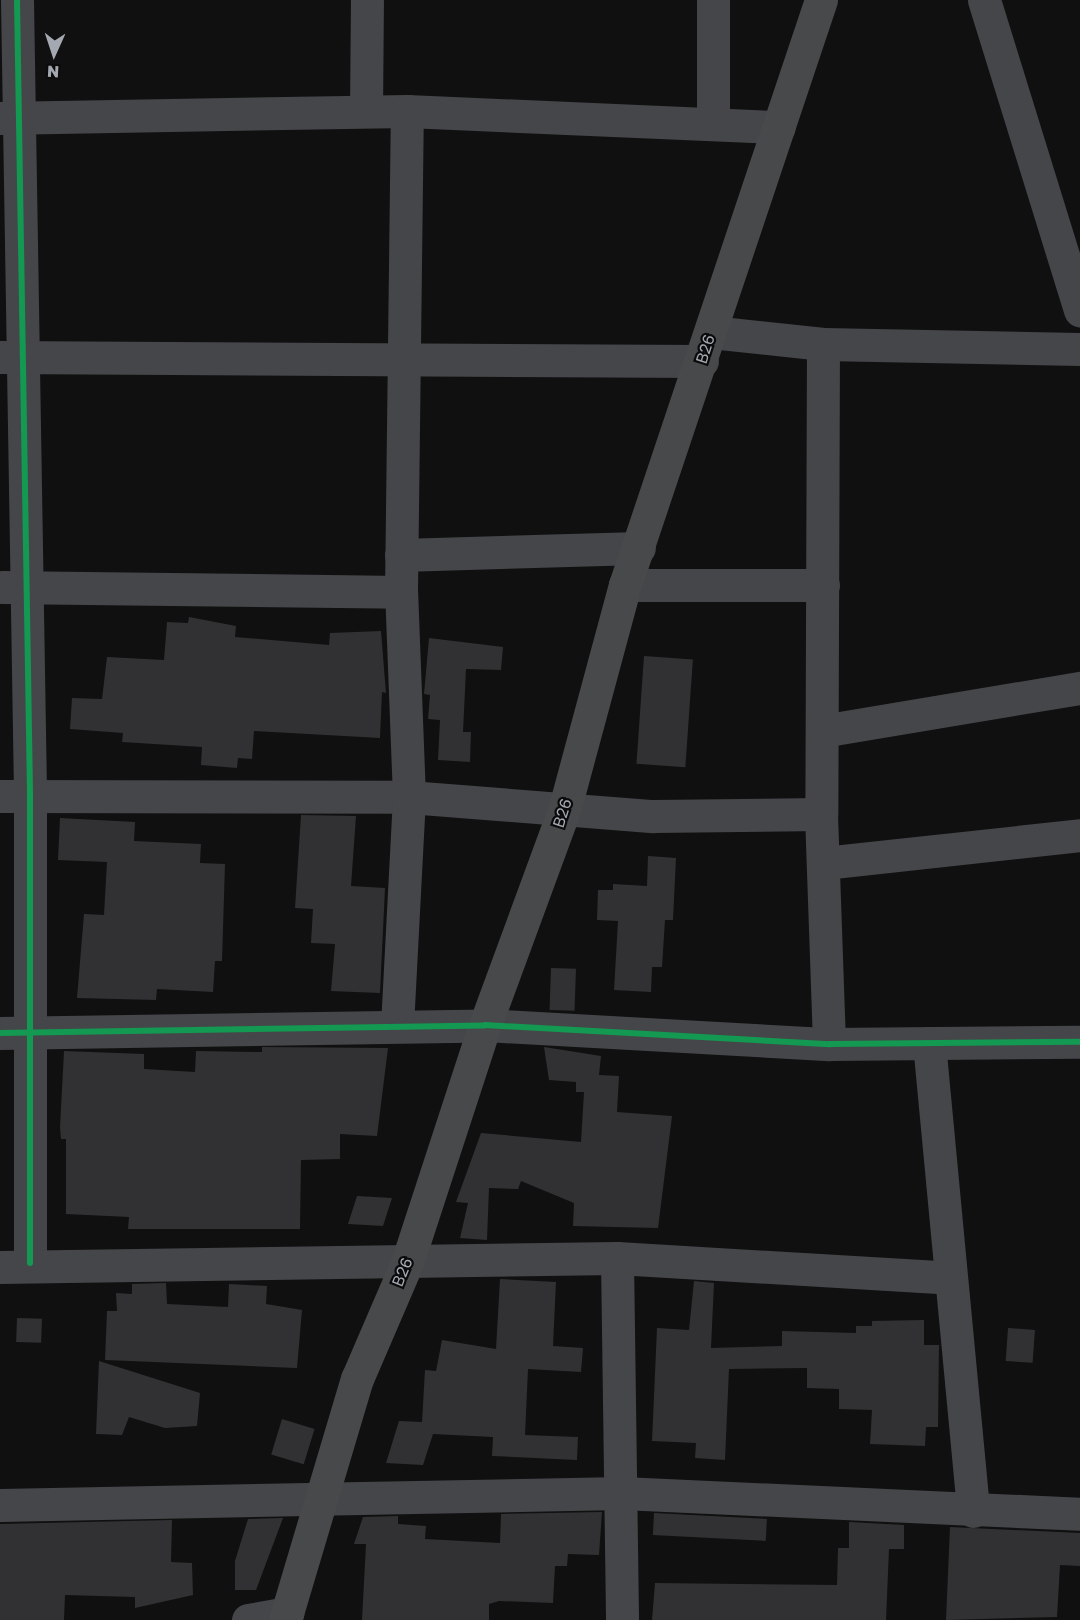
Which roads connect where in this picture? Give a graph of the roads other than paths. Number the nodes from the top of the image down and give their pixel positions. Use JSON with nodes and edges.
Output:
{"nodes":[{"id":1,"x":17,"y":0,"type":"edge"},
{"id":2,"x":367,"y":0,"type":"edge"},
{"id":3,"x":713,"y":0,"type":"edge"},
{"id":4,"x":821,"y":0,"type":"edge"},
{"id":5,"x":984,"y":0,"type":"edge"},
{"id":6,"x":366,"y":111,"type":"junction"},
{"id":7,"x":406,"y":111,"type":"junction"},
{"id":8,"x":10,"y":118,"type":"edge"},
{"id":9,"x":713,"y":124,"type":"junction"},
{"id":10,"x":779,"y":127,"type":"junction"},
{"id":11,"x":1080,"y":311,"type":"edge"},
{"id":12,"x":823,"y":344,"type":"junction"},
{"id":13,"x":706,"y":347,"type":"junction"},
{"id":14,"x":1080,"y":349,"type":"edge"},
{"id":15,"x":11,"y":357,"type":"edge"},
{"id":16,"x":405,"y":358,"type":"junction"},
{"id":17,"x":639,"y":548,"type":"junction"},
{"id":18,"x":401,"y":555,"type":"junction"},
{"id":19,"x":626,"y":585,"type":"junction"},
{"id":20,"x":823,"y":585,"type":"junction"},
{"id":21,"x":11,"y":587,"type":"edge"},
{"id":22,"x":401,"y":592,"type":"junction"},
{"id":23,"x":1080,"y":688,"type":"edge"},
{"id":24,"x":822,"y":731,"type":"junction"},
{"id":25,"x":15,"y":796,"type":"edge"},
{"id":26,"x":409,"y":797,"type":"junction"},
{"id":27,"x":565,"y":807,"type":"junction"},
{"id":28,"x":821,"y":814,"type":"junction"},
{"id":29,"x":1080,"y":835,"type":"edge"},
{"id":30,"x":824,"y":863,"type":"junction"},
{"id":31,"x":485,"y":1025,"type":"junction"},
{"id":32,"x":397,"y":1026,"type":"junction"},
{"id":33,"x":14,"y":1033,"type":"edge"},
{"id":34,"x":1080,"y":1042,"type":"edge"},
{"id":35,"x":929,"y":1043,"type":"junction"},
{"id":36,"x":829,"y":1044,"type":"junction"},
{"id":37,"x":617,"y":1258,"type":"junction"},
{"id":38,"x":407,"y":1263,"type":"junction"},
{"id":39,"x":15,"y":1265,"type":"edge"},
{"id":40,"x":950,"y":1278,"type":"junction"},
{"id":41,"x":622,"y":1492,"type":"junction"},
{"id":42,"x":323,"y":1496,"type":"junction"},
{"id":43,"x":0,"y":1505,"type":"edge"},
{"id":44,"x":973,"y":1511,"type":"junction"},
{"id":45,"x":1080,"y":1514,"type":"edge"},
{"id":46,"x":286,"y":1617,"type":"edge"},
{"id":47,"x":248,"y":1620,"type":"edge"},
{"id":48,"x":622,"y":1620,"type":"edge"}],
"edges":[{"from":1,"to":8,"type":"street"},
{"from":2,"to":6,"type":"street"},
{"from":3,"to":9,"type":"street"},
{"from":4,"to":10,"type":"highway","name":"B26"},
{"from":5,"to":11,"type":"street"},
{"from":6,"to":7,"type":"street"},
{"from":6,"to":8,"type":"street"},
{"from":7,"to":9,"type":"street"},
{"from":7,"to":16,"type":"street"},
{"from":8,"to":15,"type":"street"},
{"from":9,"to":10,"type":"street"},
{"from":10,"to":13,"type":"highway","name":"B26"},
{"from":12,"to":13,"type":"street"},
{"from":12,"to":14,"type":"street"},
{"from":12,"to":20,"type":"street"},
{"from":13,"to":16,"type":"street"},
{"from":13,"to":17,"type":"highway","name":"B26"},
{"from":15,"to":16,"type":"street"},
{"from":15,"to":21,"type":"street"},
{"from":16,"to":18,"type":"street"},
{"from":17,"to":18,"type":"street"},
{"from":17,"to":19,"type":"highway","name":"B26"},
{"from":18,"to":22,"type":"street"},
{"from":19,"to":20,"type":"street"},
{"from":19,"to":27,"type":"highway","name":"B26"},
{"from":20,"to":24,"type":"street"},
{"from":21,"to":22,"type":"street"},
{"from":21,"to":25,"type":"street"},
{"from":22,"to":26,"type":"street"},
{"from":23,"to":24,"type":"street"},
{"from":24,"to":28,"type":"street"},
{"from":25,"to":26,"type":"street"},
{"from":25,"to":33,"type":"street"},
{"from":26,"to":27,"type":"street"},
{"from":26,"to":32,"type":"street"},
{"from":27,"to":28,"type":"street"},
{"from":27,"to":31,"type":"highway","name":"B26"},
{"from":28,"to":30,"type":"street"},
{"from":29,"to":30,"type":"street"},
{"from":30,"to":36,"type":"street"},
{"from":31,"to":32,"type":"street"},
{"from":31,"to":36,"type":"street"},
{"from":31,"to":38,"type":"highway","name":"B26"},
{"from":32,"to":33,"type":"street"},
{"from":33,"to":39,"type":"street"},
{"from":34,"to":35,"type":"street"},
{"from":35,"to":36,"type":"street"},
{"from":35,"to":40,"type":"street"},
{"from":37,"to":38,"type":"street"},
{"from":37,"to":40,"type":"street"},
{"from":37,"to":41,"type":"street"},
{"from":38,"to":39,"type":"street"},
{"from":38,"to":42,"type":"highway","name":"B26"},
{"from":40,"to":44,"type":"street"},
{"from":41,"to":42,"type":"street"},
{"from":41,"to":44,"type":"street"},
{"from":41,"to":48,"type":"street"},
{"from":42,"to":43,"type":"street"},
{"from":42,"to":46,"type":"highway","name":"B26"},
{"from":44,"to":45,"type":"street"},
{"from":46,"to":47,"type":"street"}]}
